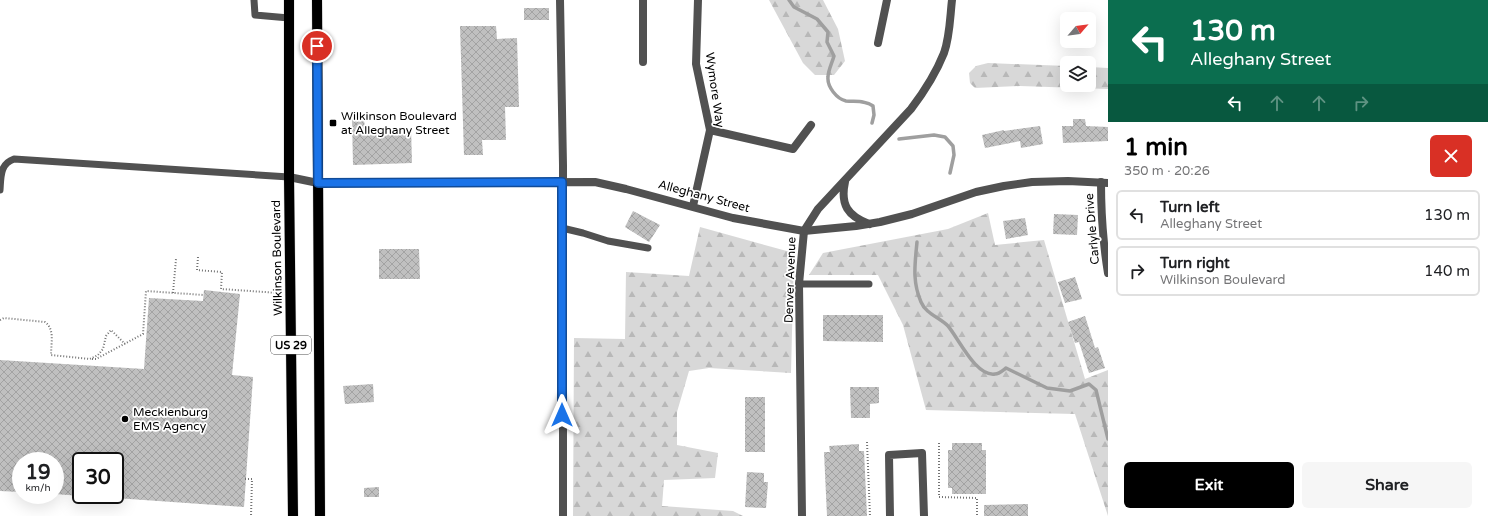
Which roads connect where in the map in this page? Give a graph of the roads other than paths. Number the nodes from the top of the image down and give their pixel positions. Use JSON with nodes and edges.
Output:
{"nodes":[{"id":1,"x":254,"y":0,"type":"edge"},
{"id":2,"x":289,"y":0,"type":"edge"},
{"id":3,"x":317,"y":0,"type":"edge"},
{"id":4,"x":560,"y":0,"type":"edge"},
{"id":5,"x":643,"y":0,"type":"edge"},
{"id":6,"x":698,"y":0,"type":"edge"},
{"id":7,"x":888,"y":0,"type":"edge"},
{"id":8,"x":952,"y":0,"type":"edge"},
{"id":9,"x":289,"y":18,"type":"junction"},
{"id":10,"x":878,"y":43,"type":"dead end"},
{"id":11,"x":643,"y":62,"type":"dead end"},
{"id":12,"x":811,"y":125,"type":"dead end"},
{"id":13,"x":710,"y":130,"type":"junction"},
{"id":14,"x":289,"y":177,"type":"junction"},
{"id":15,"x":845,"y":181,"type":"junction"},
{"id":16,"x":562,"y":182,"type":"junction"},
{"id":17,"x":1104,"y":182,"type":"edge"},
{"id":18,"x":318,"y":183,"type":"junction"},
{"id":19,"x":0,"y":190,"type":"edge"},
{"id":20,"x":693,"y":206,"type":"junction"},
{"id":21,"x":869,"y":224,"type":"junction"},
{"id":22,"x":562,"y":228,"type":"junction"},
{"id":23,"x":804,"y":231,"type":"junction"},
{"id":24,"x":648,"y":248,"type":"dead end"},
{"id":25,"x":1108,"y":273,"type":"edge"},
{"id":26,"x":800,"y":284,"type":"junction"},
{"id":27,"x":869,"y":284,"type":"dead end"},
{"id":28,"x":293,"y":516,"type":"edge"},
{"id":29,"x":320,"y":516,"type":"edge"},
{"id":30,"x":563,"y":516,"type":"edge"},
{"id":31,"x":802,"y":516,"type":"edge"},
{"id":32,"x":890,"y":516,"type":"edge"},
{"id":33,"x":924,"y":516,"type":"edge"}],
"edges":[{"from":1,"to":9,"type":"lane"},
{"from":2,"to":9,"type":"main road","name":"Wilkinson Boulevard","number":"US 29"},
{"from":3,"to":18,"type":"main road","number":"US 29"},
{"from":4,"to":16,"type":"street"},
{"from":5,"to":11,"type":"street"},
{"from":6,"to":13,"type":"street","name":"Wymore Way"},
{"from":7,"to":10,"type":"street"},
{"from":8,"to":15,"type":"street","name":"Denver Avenue"},
{"from":9,"to":14,"type":"main road","name":"Wilkinson Boulevard","number":"US 29"},
{"from":12,"to":13,"type":"street"},
{"from":13,"to":20,"type":"street","name":"Wymore Way"},
{"from":14,"to":18,"type":"street","name":"Alleghany Street"},
{"from":14,"to":19,"type":"lane"},
{"from":14,"to":28,"type":"main road","name":"Wilkinson Boulevard","number":"US 29"},
{"from":15,"to":21,"type":"street"},
{"from":15,"to":23,"type":"street","name":"Denver Avenue"},
{"from":16,"to":18,"type":"street","name":"Alleghany Street"},
{"from":16,"to":20,"type":"street","name":"Alleghany Street"},
{"from":16,"to":22,"type":"street"},
{"from":17,"to":21,"type":"street","name":"Alleghany Street"},
{"from":17,"to":25,"type":"street","name":"Carlyle Drive"},
{"from":18,"to":29,"type":"main road","number":"US 29"},
{"from":20,"to":23,"type":"street","name":"Alleghany Street"},
{"from":21,"to":23,"type":"street","name":"Alleghany Street"},
{"from":22,"to":24,"type":"lane"},
{"from":22,"to":30,"type":"street"},
{"from":23,"to":26,"type":"street","name":"Denver Avenue"},
{"from":26,"to":27,"type":"lane"},
{"from":26,"to":31,"type":"street","name":"Denver Avenue"},
{"from":32,"to":33,"type":"street"}]}
